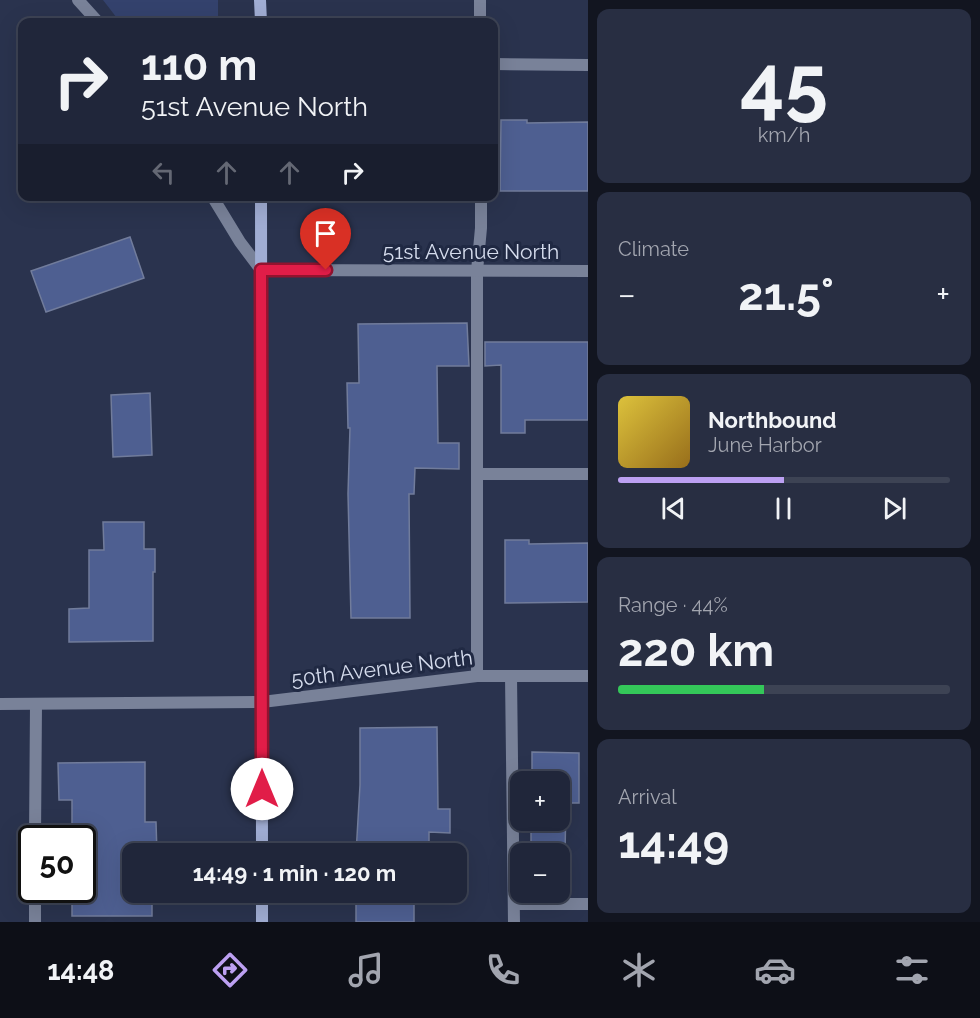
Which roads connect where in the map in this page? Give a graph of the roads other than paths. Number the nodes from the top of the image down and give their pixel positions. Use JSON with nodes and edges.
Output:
{"nodes":[{"id":1,"x":78,"y":0,"type":"edge"},
{"id":2,"x":261,"y":0,"type":"edge"},
{"id":3,"x":480,"y":0,"type":"edge"},
{"id":4,"x":94,"y":18,"type":"edge"},
{"id":5,"x":261,"y":18,"type":"edge"},
{"id":6,"x":480,"y":18,"type":"edge"},
{"id":7,"x":498,"y":64,"type":"edge"},
{"id":8,"x":588,"y":65,"type":"edge"},
{"id":9,"x":215,"y":201,"type":"edge"},
{"id":10,"x":261,"y":201,"type":"edge"},
{"id":11,"x":481,"y":201,"type":"edge"},
{"id":12,"x":261,"y":270,"type":"junction"},
{"id":13,"x":477,"y":271,"type":"junction"},
{"id":14,"x":588,"y":271,"type":"edge"},
{"id":15,"x":477,"y":474,"type":"junction"},
{"id":16,"x":588,"y":474,"type":"edge"},
{"id":17,"x":477,"y":676,"type":"junction"},
{"id":18,"x":511,"y":676,"type":"junction"},
{"id":19,"x":588,"y":676,"type":"edge"},
{"id":20,"x":262,"y":702,"type":"junction"},
{"id":21,"x":0,"y":704,"type":"edge"},
{"id":22,"x":36,"y":704,"type":"junction"},
{"id":23,"x":35,"y":825,"type":"edge"},
{"id":24,"x":262,"y":843,"type":"edge"},
{"id":25,"x":35,"y":903,"type":"edge"},
{"id":26,"x":262,"y":903,"type":"edge"},
{"id":27,"x":514,"y":904,"type":"junction"},
{"id":28,"x":588,"y":904,"type":"edge"},
{"id":29,"x":35,"y":922,"type":"edge"},
{"id":30,"x":262,"y":922,"type":"edge"},
{"id":31,"x":514,"y":922,"type":"edge"}],
"edges":[{"from":1,"to":4,"type":"street"},
{"from":2,"to":5,"type":"main road"},
{"from":3,"to":6,"type":"street"},
{"from":7,"to":8,"type":"street"},
{"from":9,"to":12,"type":"street"},
{"from":10,"to":12,"type":"main road"},
{"from":11,"to":13,"type":"street"},
{"from":12,"to":13,"type":"street","name":"51st Avenue North"},
{"from":12,"to":20,"type":"main road"},
{"from":13,"to":14,"type":"street","name":"51st Avenue North"},
{"from":13,"to":15,"type":"street"},
{"from":15,"to":16,"type":"street"},
{"from":15,"to":17,"type":"street"},
{"from":17,"to":18,"type":"street","name":"50th Avenue North"},
{"from":17,"to":20,"type":"street","name":"50th Avenue North"},
{"from":18,"to":19,"type":"street","name":"50th Avenue North"},
{"from":18,"to":27,"type":"street"},
{"from":20,"to":22,"type":"street","name":"50th Avenue North"},
{"from":20,"to":24,"type":"main road"},
{"from":21,"to":22,"type":"street","name":"50th Avenue North"},
{"from":22,"to":23,"type":"street"},
{"from":25,"to":29,"type":"street"},
{"from":26,"to":30,"type":"main road"},
{"from":27,"to":28,"type":"street"},
{"from":27,"to":31,"type":"street"}]}
